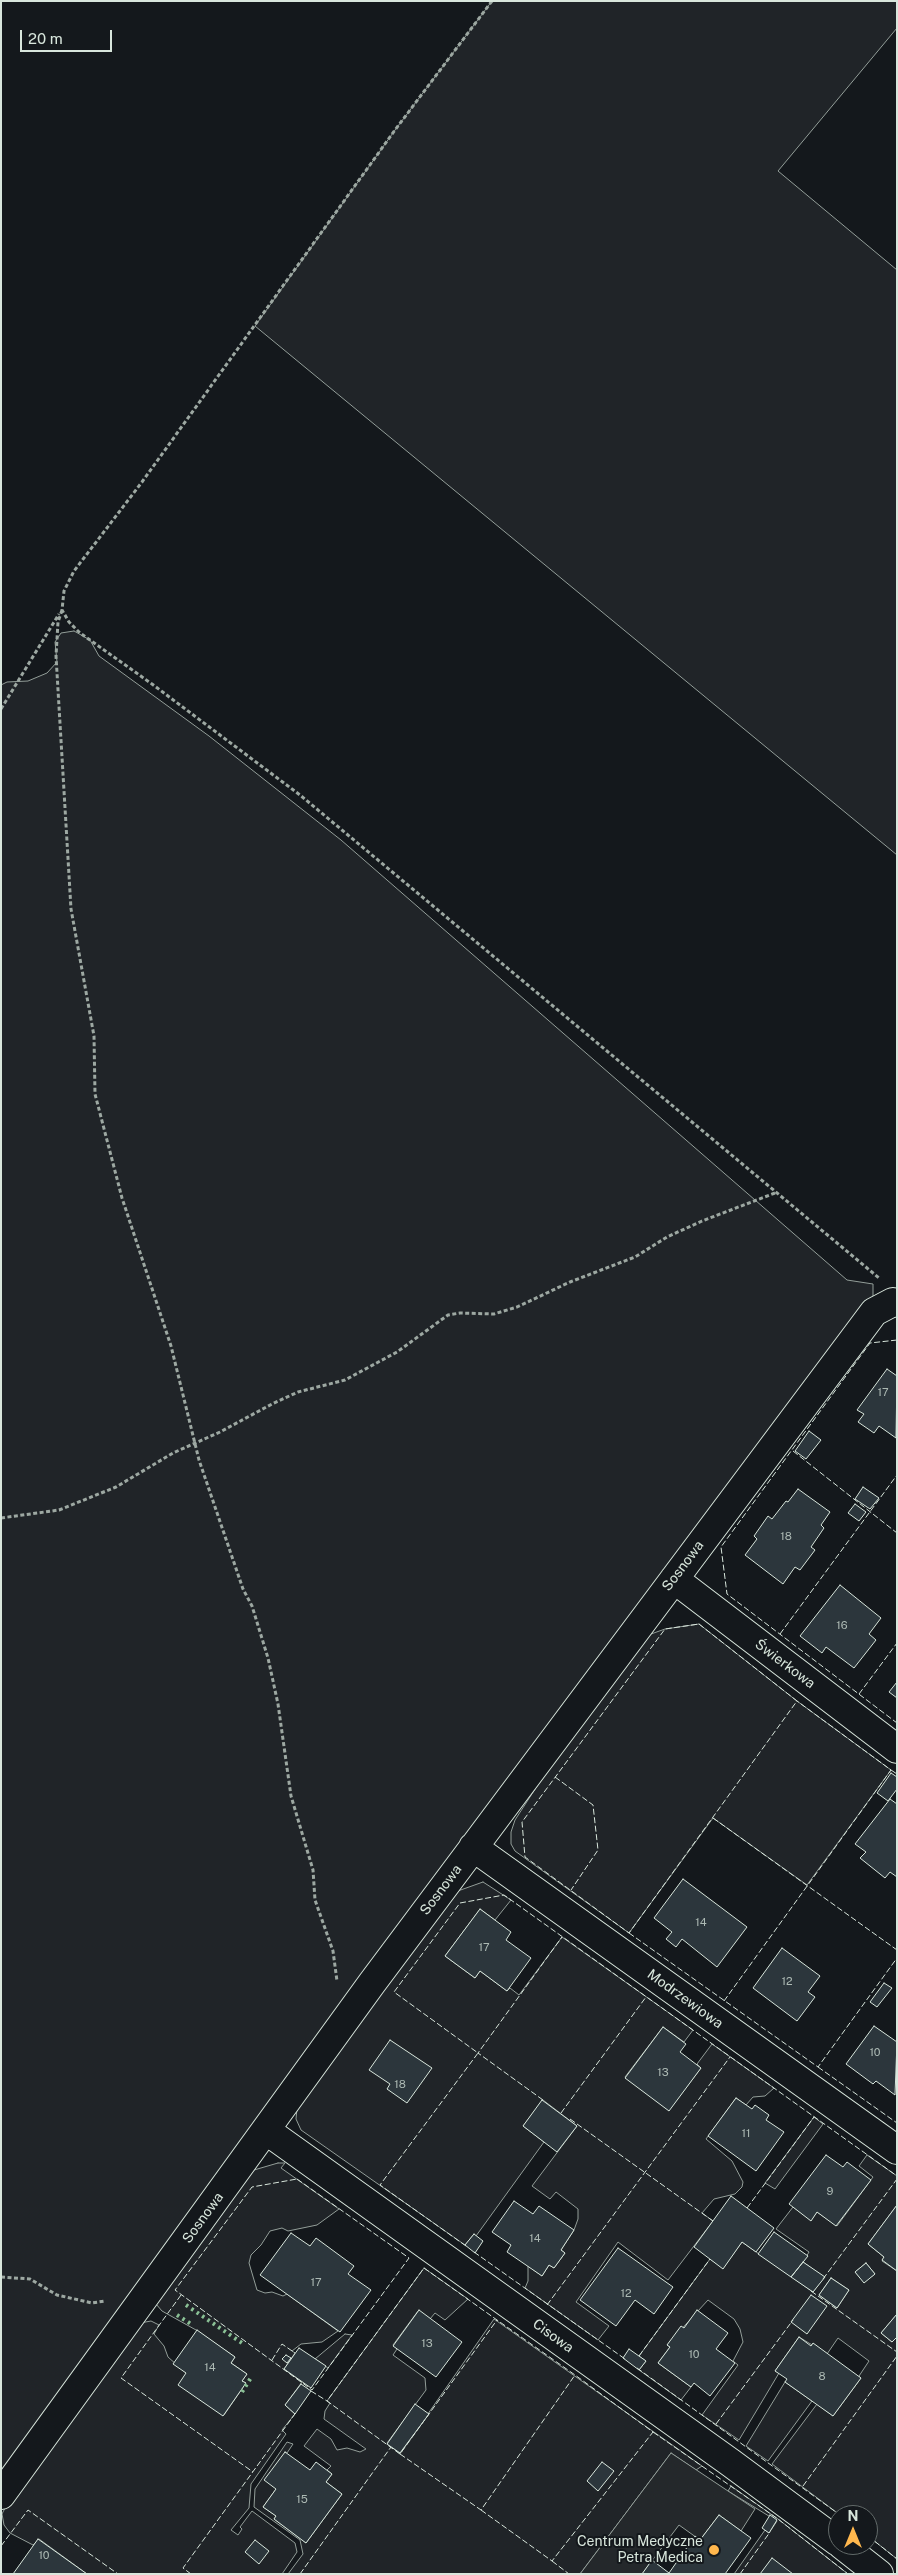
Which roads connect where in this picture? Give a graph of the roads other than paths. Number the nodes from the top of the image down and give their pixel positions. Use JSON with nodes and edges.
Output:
{"nodes":[{"id":1,"x":897,"y":1303,"type":"edge"},
{"id":2,"x":674,"y":1579,"type":"junction"},
{"id":3,"x":897,"y":1749,"type":"edge"},
{"id":4,"x":473,"y":1847,"type":"junction"},
{"id":5,"x":266,"y":2131,"type":"junction"},
{"id":6,"x":897,"y":2150,"type":"edge"},
{"id":7,"x":1,"y":2496,"type":"edge"},
{"id":8,"x":828,"y":2535,"type":"edge"},
{"id":9,"x":855,"y":2555,"type":"edge"},
{"id":10,"x":879,"y":2574,"type":"edge"}],
"edges":[{"from":1,"to":2,"type":"street","name":"Sosnowa"},
{"from":2,"to":3,"type":"street","name":"Świerkowa"},
{"from":2,"to":4,"type":"street","name":"Sosnowa"},
{"from":4,"to":5,"type":"street","name":"Sosnowa"},
{"from":4,"to":6,"type":"street","name":"Modrzewiowa"},
{"from":5,"to":7,"type":"street","name":"Sosnowa"},
{"from":5,"to":8,"type":"street","name":"Cisowa"},
{"from":9,"to":10,"type":"street"}]}
